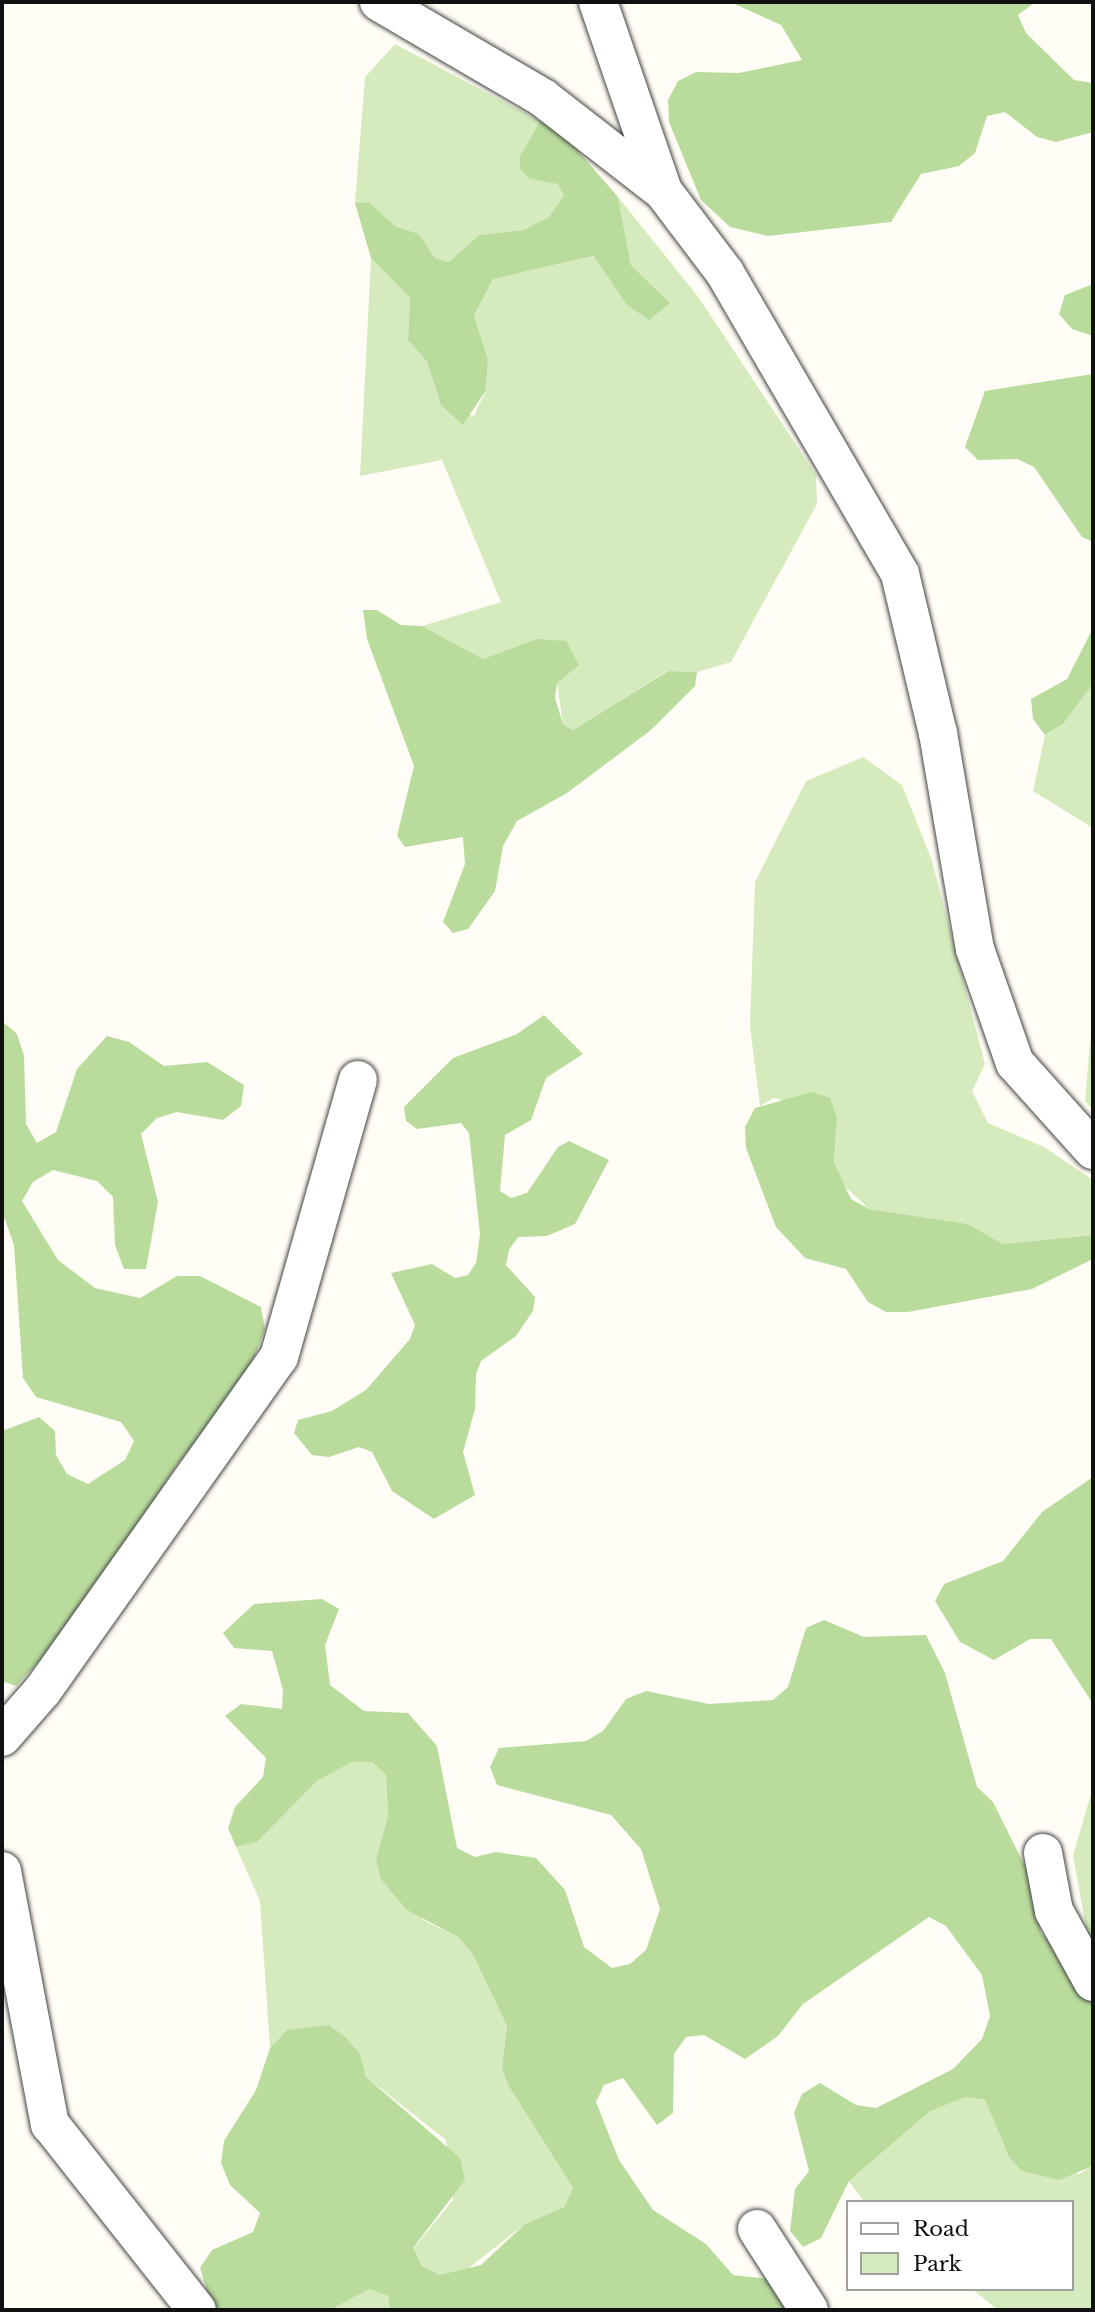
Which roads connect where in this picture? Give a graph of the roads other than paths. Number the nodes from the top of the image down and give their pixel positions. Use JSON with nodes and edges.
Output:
{"nodes":[{"id":1,"x":379,"y":2,"type":"edge"},
{"id":2,"x":598,"y":2,"type":"edge"},
{"id":3,"x":663,"y":191,"type":"junction"},
{"id":4,"x":358,"y":1080,"type":"dead end"},
{"id":5,"x":1093,"y":1150,"type":"edge"},
{"id":6,"x":2,"y":1737,"type":"edge"},
{"id":7,"x":1043,"y":1853,"type":"dead end"},
{"id":8,"x":2,"y":1871,"type":"edge"},
{"id":9,"x":1093,"y":1982,"type":"edge"},
{"id":10,"x":757,"y":2229,"type":"dead end"},
{"id":11,"x":197,"y":2310,"type":"edge"},
{"id":12,"x":809,"y":2310,"type":"edge"}],
"edges":[{"from":1,"to":3,"type":"street"},
{"from":2,"to":3,"type":"street"},
{"from":3,"to":5,"type":"street"},
{"from":4,"to":6,"type":"street"},
{"from":7,"to":9,"type":"street"},
{"from":8,"to":11,"type":"street"},
{"from":10,"to":12,"type":"street"}]}
